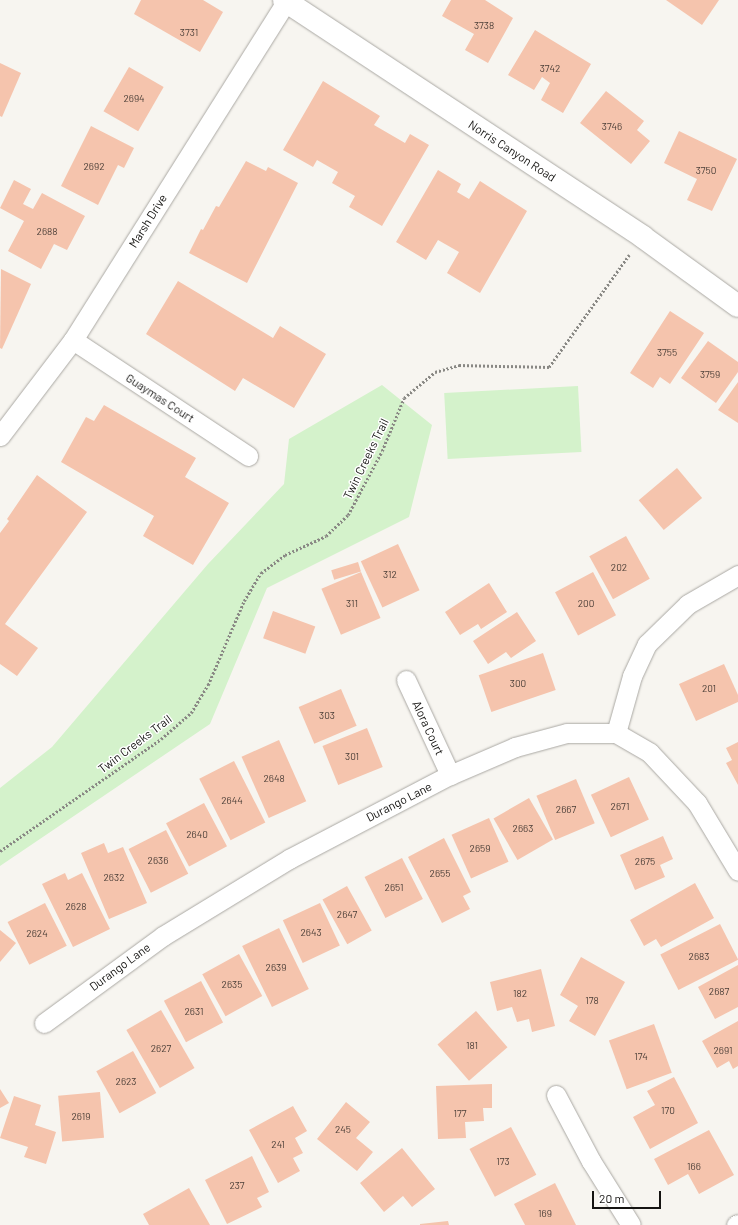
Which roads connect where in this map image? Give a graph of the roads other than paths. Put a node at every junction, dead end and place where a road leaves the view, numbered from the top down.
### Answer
1 (285, 0) edge
2 (738, 306) edge
3 (73, 340) junction
4 (0, 436) edge
5 (248, 456) dead end
6 (738, 575) edge
7 (406, 680) dead end
8 (616, 733) junction
9 (450, 775) junction
10 (738, 871) edge
11 (44, 1023) dead end
12 (556, 1095) dead end
13 (631, 1225) edge

1 - 2 street, Norris Canyon Road
1 - 3 street, Marsh Drive
3 - 4 street, Marsh Drive
3 - 5 street, Guaymas Court
6 - 8 street
7 - 9 street, Alora Court
8 - 9 street, Durango Lane
8 - 10 street
9 - 11 street, Durango Lane
12 - 13 street

